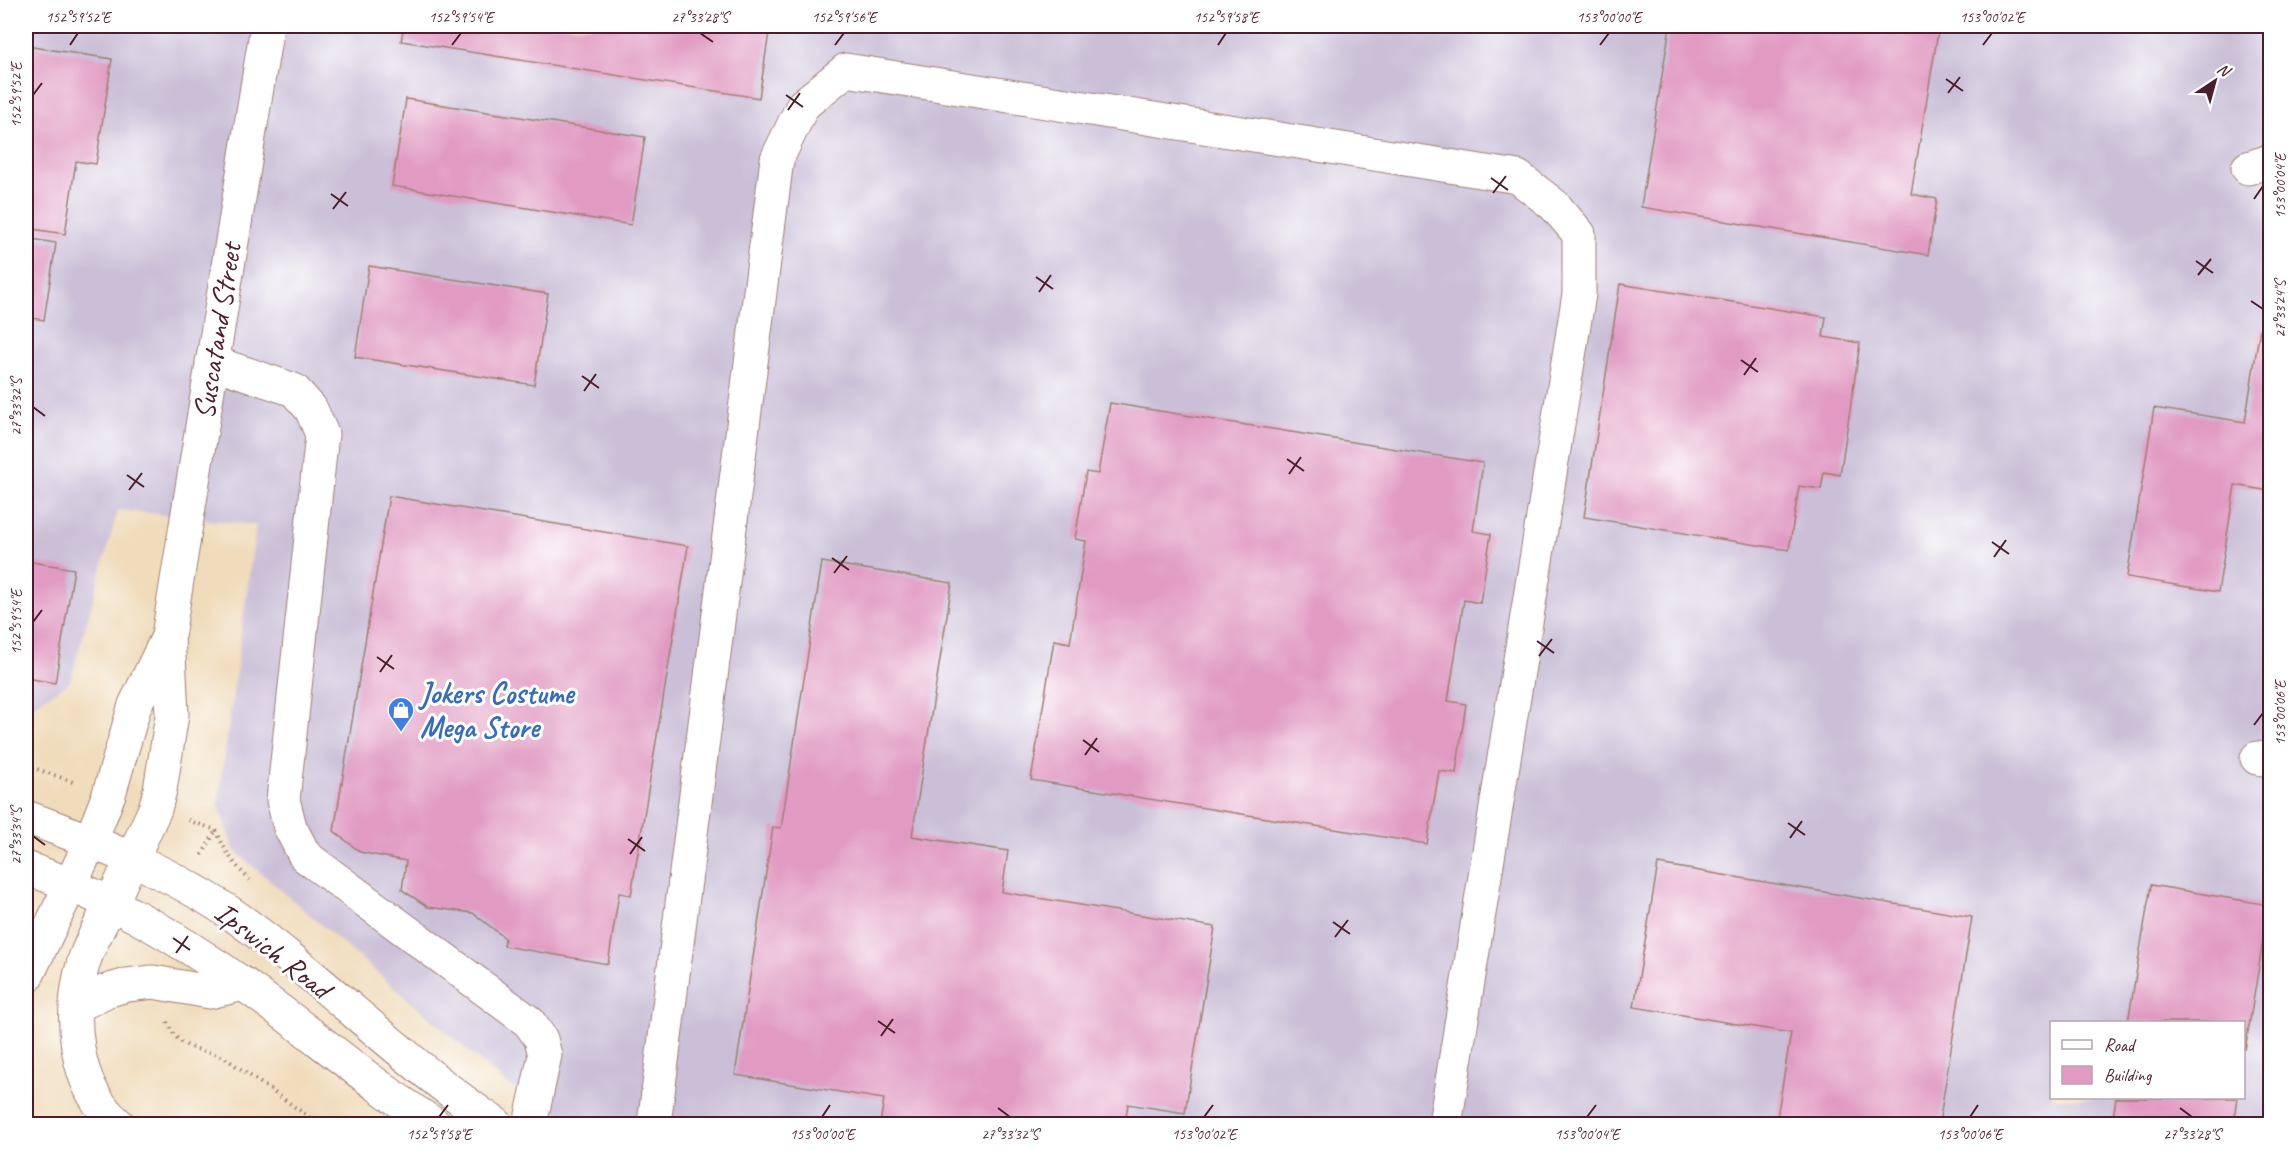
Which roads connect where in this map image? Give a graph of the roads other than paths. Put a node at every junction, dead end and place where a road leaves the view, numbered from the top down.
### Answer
1 (267, 26) edge
2 (212, 362) junction
3 (168, 636) junction
4 (26, 817) edge
5 (91, 840) junction
6 (133, 859) junction
7 (26, 868) edge
8 (71, 884) junction
9 (112, 902) junction
10 (26, 978) edge
11 (244, 984) junction
12 (77, 1006) junction
13 (118, 1125) edge
14 (434, 1125) edge
15 (496, 1125) edge
16 (530, 1125) edge
17 (654, 1125) edge
18 (1445, 1125) edge

1 - 2 main road, Suscatand Street
2 - 3 main road, Suscatand Street
2 - 16 main road
3 - 5 main road, Suscatand Street
3 - 6 main road, Suscatand Street
4 - 5 main road, Ipswich Road
5 - 6 main road, Ipswich Road
5 - 8 main road, Suscatand Street
6 - 9 main road, Suscatand Street
6 - 15 main road, Ipswich Road
7 - 8 main road, Ipswich Road
8 - 9 main road, Ipswich Road
8 - 10 main road, Suscatand Street
9 - 11 main road, Ipswich Road
9 - 12 main road, Suscatand Street
11 - 12 main road
11 - 14 main road, Ipswich Road
12 - 13 main road, Suscatand Street
17 - 18 main road

